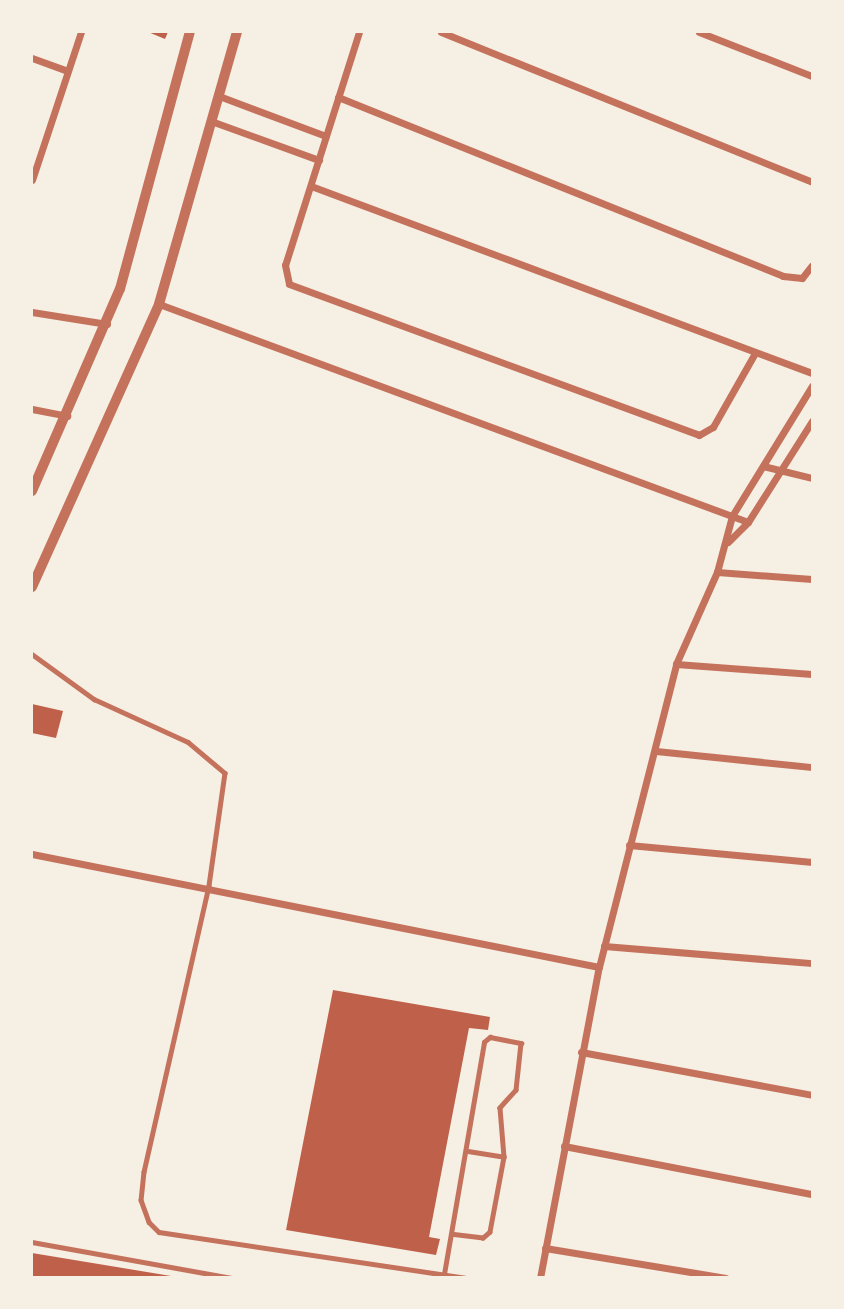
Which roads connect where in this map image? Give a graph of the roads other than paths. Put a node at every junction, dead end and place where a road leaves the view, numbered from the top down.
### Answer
1 (80, 32) edge
2 (190, 32) edge
3 (237, 32) edge
4 (359, 32) edge
5 (441, 32) edge
6 (699, 32) edge
7 (32, 58) edge
8 (67, 71) junction
9 (813, 76) edge
10 (219, 96) junction
11 (338, 97) junction
12 (211, 121) junction
13 (326, 136) junction
14 (35, 158) edge
15 (319, 160) junction
16 (32, 180) edge
17 (813, 182) edge
18 (311, 186) junction
19 (813, 265) edge
20 (159, 304) junction
21 (32, 312) edge
22 (107, 324) junction
23 (755, 353) junction
24 (813, 373) edge
25 (813, 386) edge
26 (32, 409) edge
27 (67, 416) junction
28 (813, 421) edge
29 (763, 466) junction
30 (781, 471) junction
31 (813, 478) edge
32 (32, 491) edge
33 (732, 516) junction
34 (748, 522) junction
35 (728, 542) junction
36 (36, 565) edge
37 (717, 572) junction
38 (813, 579) edge
39 (32, 587) edge
40 (32, 653) edge
41 (676, 664) junction
42 (813, 674) edge
43 (656, 751) junction
44 (813, 767) edge
45 (629, 845) junction
46 (32, 854) edge
47 (813, 863) edge
48 (209, 886) junction
49 (604, 946) junction
50 (813, 963) edge
51 (599, 967) junction
52 (580, 1052) junction
53 (813, 1095) edge
54 (564, 1146) junction
55 (468, 1151) junction
56 (504, 1157) junction
57 (813, 1194) edge
58 (452, 1234) junction
59 (32, 1242) edge
60 (545, 1248) junction
61 (444, 1274) junction
62 (233, 1278) edge
63 (465, 1278) edge
64 (540, 1278) edge
65 (726, 1278) edge

1 - 8 street
2 - 22 street
3 - 10 street
4 - 11 street
5 - 17 street
6 - 9 street
7 - 8 street
8 - 14 street
10 - 12 street
10 - 13 street
11 - 13 street
11 - 19 street
12 - 15 street
12 - 20 street
13 - 15 street
14 - 16 street
15 - 18 street
18 - 23 street
18 - 23 street
20 - 33 street
20 - 36 street
21 - 22 street
22 - 27 street
23 - 24 street
25 - 29 street
26 - 27 street
27 - 32 street
28 - 30 street
29 - 30 street
29 - 33 street
30 - 31 street
30 - 34 street
33 - 34 street
33 - 35 street
34 - 35 street
35 - 37 street
36 - 39 street
37 - 38 street
37 - 41 street
40 - 48 lane
41 - 42 street
41 - 43 street
43 - 44 street
43 - 45 street
45 - 47 street
45 - 49 street
46 - 48 street
48 - 51 street
48 - 61 lane
49 - 50 street
49 - 51 street
51 - 52 street
52 - 53 street
52 - 54 street
54 - 57 street
54 - 60 street
55 - 56 lane
55 - 56 lane
55 - 58 lane
56 - 58 lane
58 - 61 lane
59 - 62 lane
60 - 64 street
60 - 65 street
61 - 63 lane

